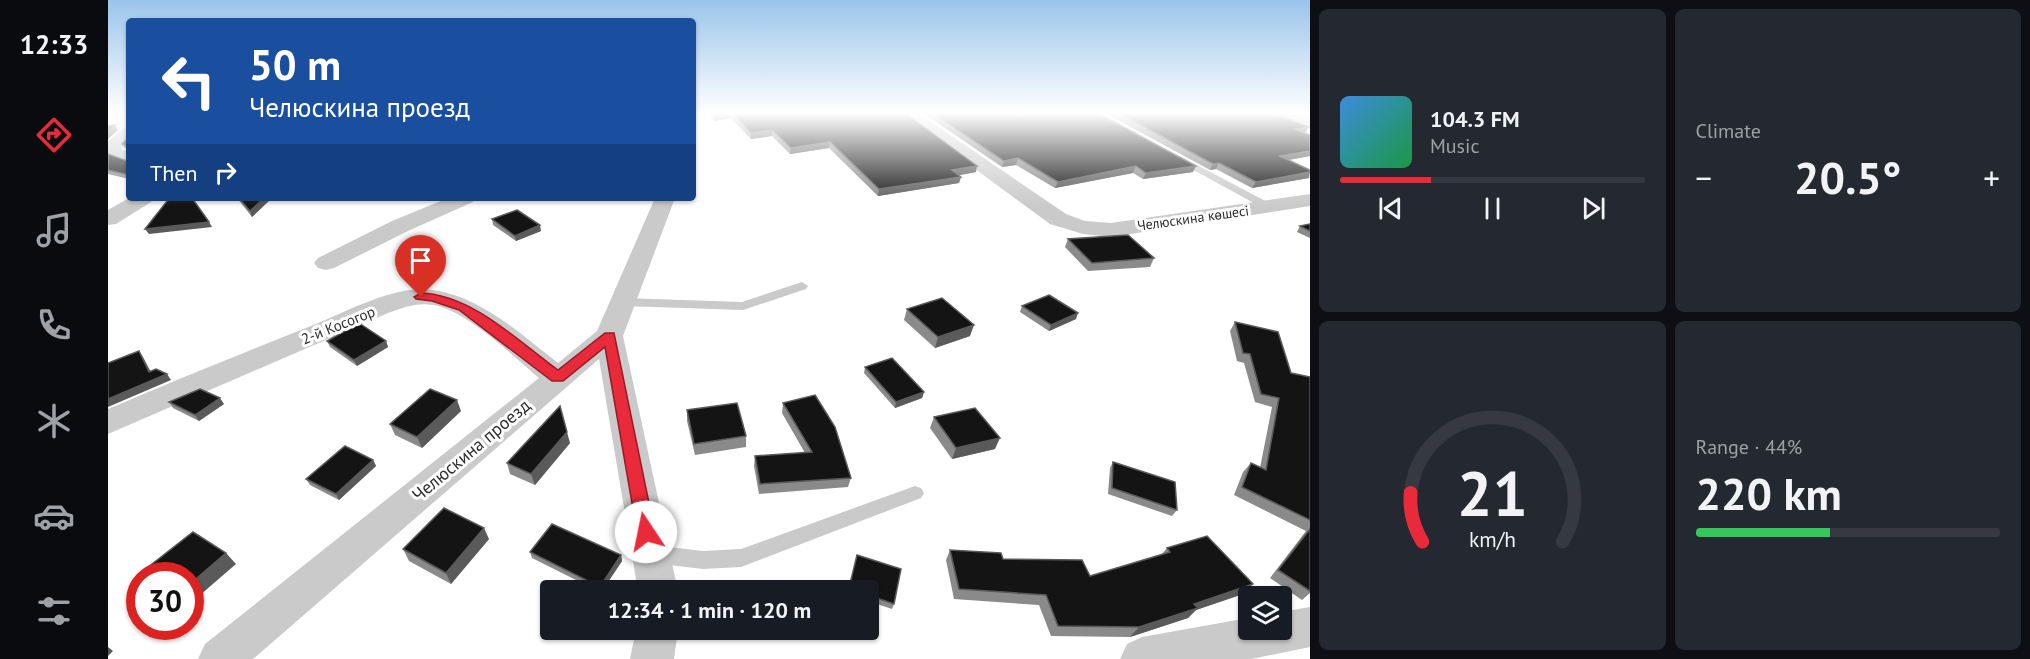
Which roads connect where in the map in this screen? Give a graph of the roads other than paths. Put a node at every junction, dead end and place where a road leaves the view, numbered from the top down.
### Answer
1 (112, 144) edge
2 (951, 144) edge
3 (1166, 152) edge
4 (126, 157) edge
5 (139, 201) edge
6 (459, 201) edge
7 (663, 201) edge
8 (1310, 201) edge
9 (1269, 207) junction
10 (108, 219) edge
11 (326, 263) dead end
12 (802, 286) dead end
13 (623, 302) junction
14 (609, 336) junction
15 (558, 378) junction
16 (108, 422) edge
17 (915, 493) dead end
18 (650, 553) junction
19 (656, 580) edge
20 (1310, 627) edge
21 (655, 640) edge
22 (220, 659) edge
23 (652, 659) edge
24 (1142, 659) edge

1 - 4 street
2 - 9 street, Челюскина көшесі
3 - 9 lane
5 - 10 street
6 - 11 street
7 - 13 street, Челюскина проезд
8 - 9 street, Челюскина көшесі
12 - 13 lane
13 - 14 street, Челюскина проезд
14 - 15 street, Челюскина проезд
14 - 18 street
15 - 16 street, 2-й Косогор
15 - 22 street, Челюскина проезд
17 - 18 lane
18 - 19 street
20 - 24 street
21 - 23 street

